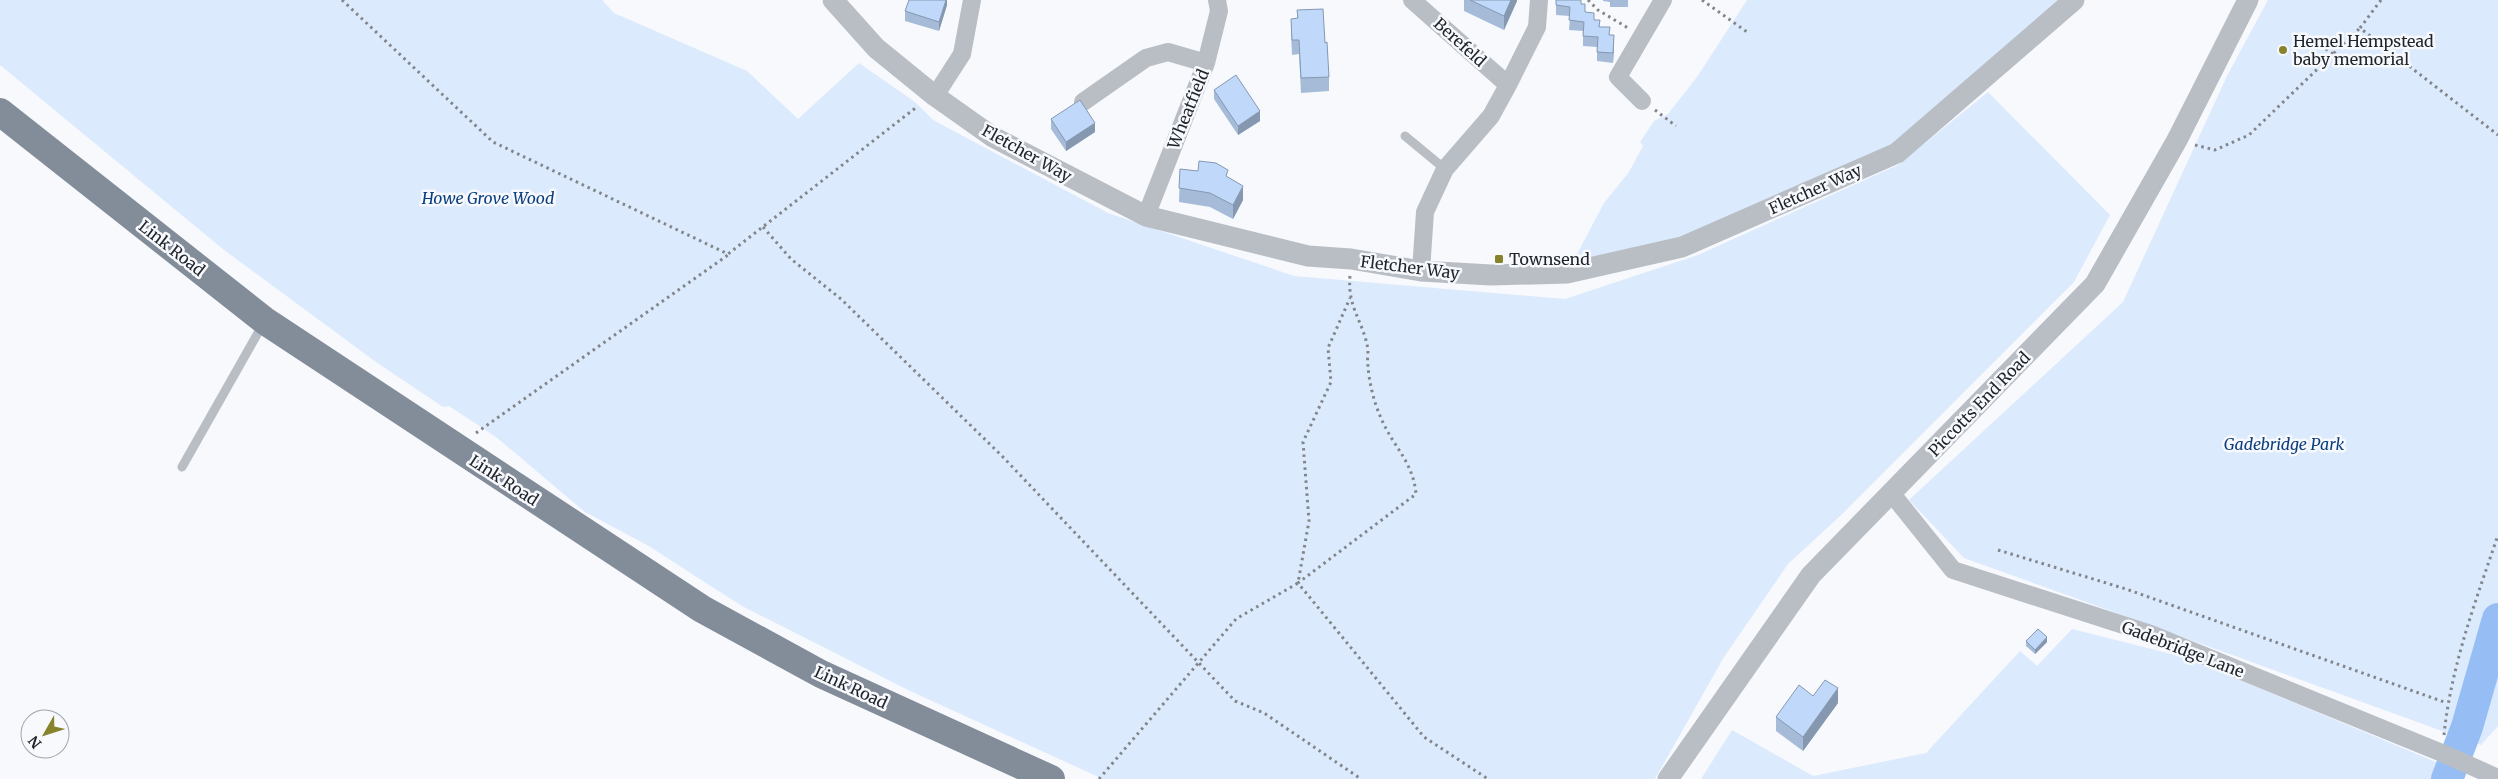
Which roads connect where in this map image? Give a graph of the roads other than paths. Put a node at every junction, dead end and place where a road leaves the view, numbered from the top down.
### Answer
1 (833, 0) edge
2 (972, 0) edge
3 (1217, 0) edge
4 (1412, 0) edge
5 (1539, 0) edge
6 (1663, 0) edge
7 (2074, 0) edge
8 (2248, 0) edge
9 (1206, 63) junction
10 (1508, 85) junction
11 (935, 96) junction
12 (1642, 101) road end
13 (1083, 102) edge
14 (0, 112) edge
15 (1405, 136) dead end
16 (1446, 169) junction
17 (1146, 216) junction
18 (1421, 271) junction
19 (265, 321) junction
20 (182, 467) dead end
21 (1892, 494) junction
22 (2498, 778) edge
23 (1051, 779) edge
24 (1668, 779) edge

1 - 11 street, Fletcher Way
2 - 11 street
3 - 9 street, Wheatfield
4 - 10 street, Berefeld
5 - 10 street
6 - 12 street
7 - 18 street, Fletcher Way
8 - 21 street, Piccotts End Road
9 - 13 street
9 - 17 street, Wheatfield
10 - 16 street
11 - 17 street, Fletcher Way
14 - 19 main road, Link Road
15 - 16 lane
16 - 18 street
17 - 18 street, Fletcher Way
19 - 20 lane
19 - 23 main road, Link Road
21 - 22 street, Gadebridge Lane
21 - 24 street, Piccotts End Road

